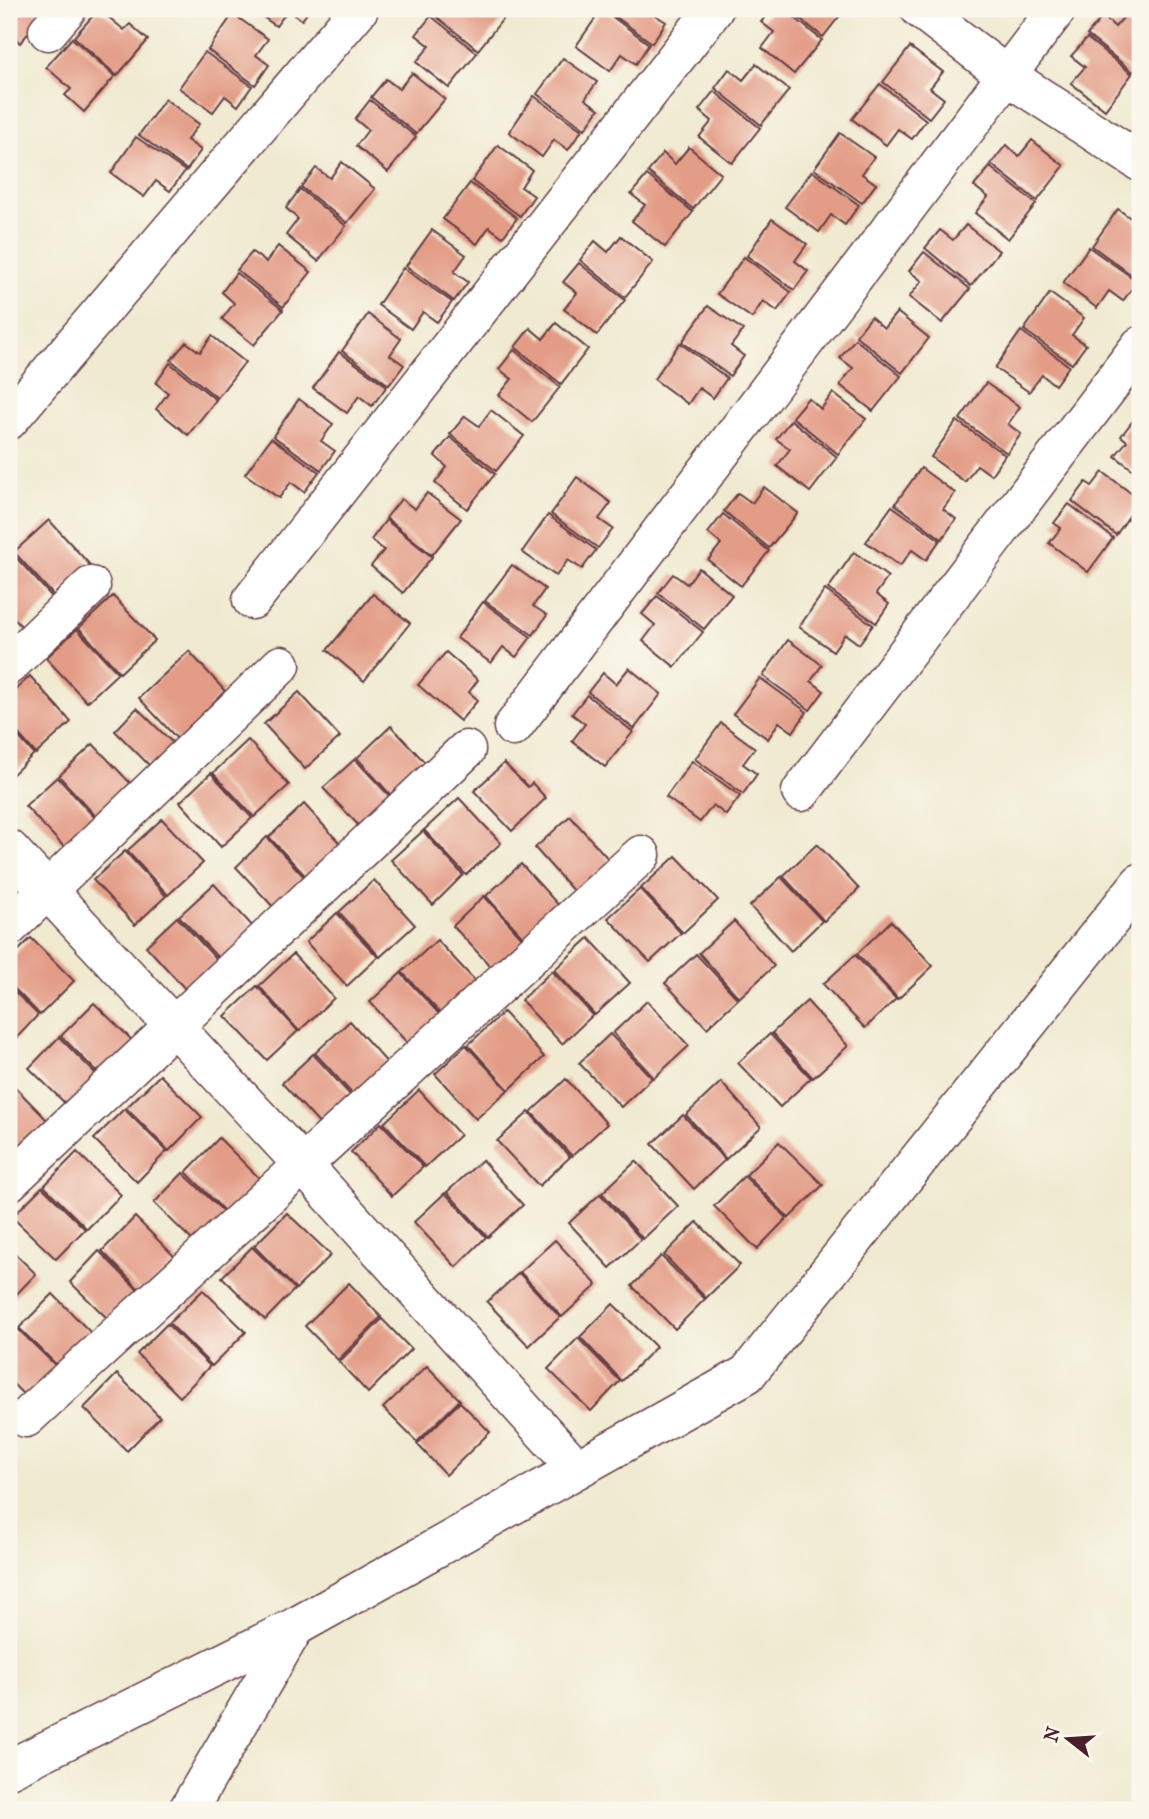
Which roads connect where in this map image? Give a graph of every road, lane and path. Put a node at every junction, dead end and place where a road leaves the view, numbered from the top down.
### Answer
1 (359, 9) edge
2 (714, 9) edge
3 (920, 9) edge
4 (1057, 9) edge
5 (1006, 75) junction
6 (1140, 162) edge
7 (1140, 346) edge
8 (9, 420) edge
9 (91, 586) dead end
10 (252, 600) dead end
11 (9, 665) edge
12 (281, 665) dead end
13 (513, 727) dead end
14 (466, 750) dead end
15 (801, 792) dead end
16 (9, 849) edge
17 (641, 855) dead end
18 (1140, 883) edge
19 (47, 890) junction
20 (9, 927) edge
21 (173, 1027) junction
22 (304, 1166) junction
23 (9, 1182) edge
24 (26, 1418) dead end
25 (577, 1469) junction
26 (295, 1627) junction
27 (9, 1769) edge
28 (188, 1810) edge

1 - 8 street
2 - 10 street
3 - 5 street
4 - 5 street
5 - 6 street
5 - 13 street
7 - 15 street
9 - 11 street
12 - 19 street
14 - 21 street
16 - 19 street
17 - 22 street
18 - 25 street
19 - 20 street
19 - 21 street
21 - 22 street
21 - 23 street
22 - 24 street
22 - 25 street
25 - 26 street
26 - 27 street
26 - 28 street

